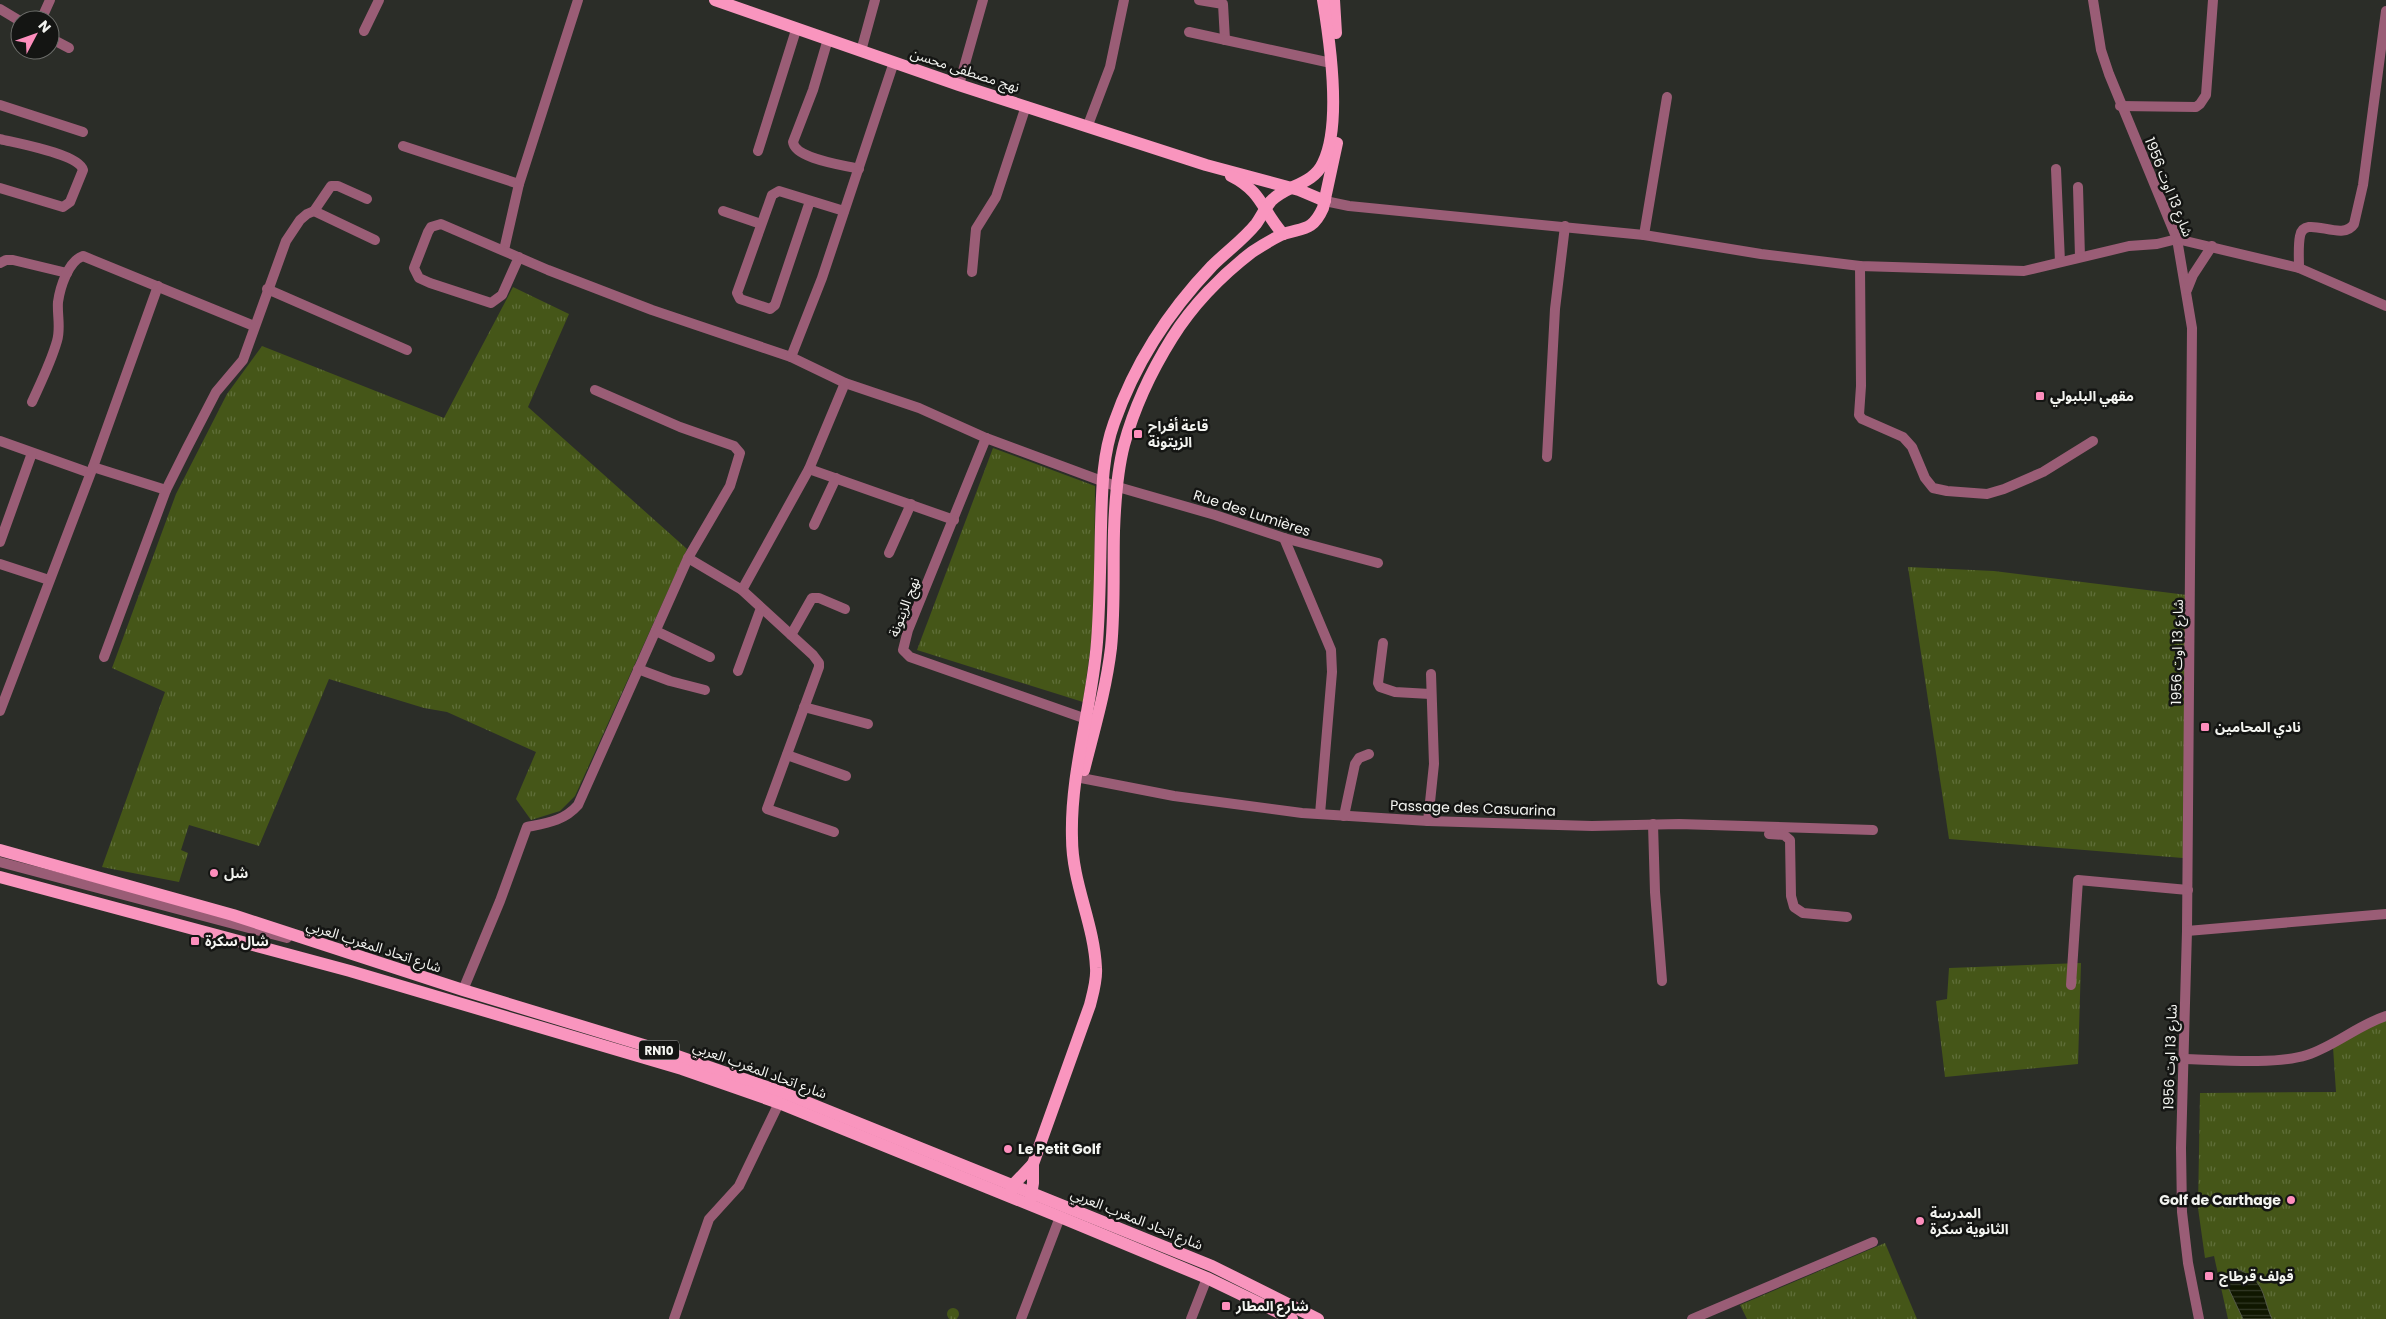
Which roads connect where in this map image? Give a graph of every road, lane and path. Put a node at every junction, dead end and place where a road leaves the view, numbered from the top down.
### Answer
1 (379, 0) edge
2 (578, 0) edge
3 (715, 0) edge
4 (875, 0) edge
5 (983, 0) edge
6 (1124, 0) edge
7 (1199, 0) edge
8 (1323, 0) edge
9 (1334, 0) edge
10 (2093, 0) edge
11 (2213, 0) edge
12 (2386, 11) edge
13 (796, 30) junction
14 (364, 32) dead end
15 (1189, 32) dead end
16 (828, 39) junction
17 (1226, 40) junction
18 (60, 43) edge
19 (70, 48) dead end
20 (861, 51) junction
21 (894, 62) junction
22 (1331, 63) junction
23 (959, 85) junction
24 (1667, 97) dead end
25 (0, 104) edge
26 (1026, 106) junction
27 (2120, 106) junction
28 (1088, 125) junction
29 (83, 132) dead end
30 (0, 139) edge
31 (403, 146) dead end
32 (758, 151) dead end
33 (1206, 165) junction
34 (859, 169) junction
35 (2056, 169) dead end
36 (519, 184) junction
37 (2078, 187) dead end
38 (0, 188) edge
39 (1293, 188) junction
40 (367, 199) dead end
41 (810, 201) junction
42 (1325, 201) junction
43 (1266, 208) junction
44 (314, 211) junction
45 (723, 211) dead end
46 (844, 211) junction
47 (761, 224) junction
48 (1565, 226) junction
49 (1284, 234) junction
50 (1644, 235) junction
51 (2177, 239) junction
52 (375, 240) dead end
53 (2212, 246) junction
54 (504, 250) junction
55 (519, 257) junction
56 (2080, 258) junction
57 (2060, 262) junction
58 (0, 263) edge
59 (1860, 266) junction
60 (2299, 268) junction
61 (972, 272) dead end
62 (67, 273) junction
63 (158, 286) junction
64 (267, 289) junction
65 (2186, 291) junction
66 (2386, 306) edge
67 (254, 326) junction
68 (407, 350) dead end
69 (792, 357) junction
70 (846, 383) junction
71 (595, 390) dead end
72 (32, 402) dead end
73 (986, 438) junction
74 (0, 441) edge
75 (2093, 441) dead end
76 (32, 453) junction
77 (1547, 456) dead end
78 (809, 469) junction
79 (91, 470) junction
80 (836, 478) junction
81 (1102, 481) junction
82 (1118, 487) junction
83 (166, 490) junction
84 (911, 504) junction
85 (954, 520) junction
86 (814, 525) dead end
87 (1284, 538) junction
88 (0, 542) edge
89 (889, 554) dead end
90 (688, 558) junction
91 (1378, 563) dead end
92 (0, 564) edge
93 (49, 580) junction
94 (742, 590) junction
95 (761, 608) junction
96 (845, 609) dead end
97 (656, 630) junction
98 (791, 635) junction
99 (1383, 643) dead end
100 (104, 657) dead end
101 (710, 657) dead end
102 (638, 669) junction
103 (738, 671) dead end
104 (1431, 674) dead end
105 (705, 690) dead end
106 (1430, 694) junction
107 (804, 707) junction
108 (0, 711) edge
109 (1091, 721) junction
110 (868, 724) dead end
111 (1369, 754) dead end
112 (787, 755) junction
113 (846, 776) dead end
114 (1078, 777) junction
115 (1320, 814) junction
116 (1344, 816) junction
117 (1428, 821) junction
118 (1654, 826) junction
119 (1873, 830) dead end
120 (834, 832) dead end
121 (0, 850) edge
122 (0, 862) edge
123 (0, 877) edge
124 (2188, 890) junction
125 (2386, 914) edge
126 (1847, 917) dead end
127 (2187, 931) junction
128 (355, 956) junction
129 (1662, 981) dead end
130 (2070, 985) dead end
131 (463, 990) junction
132 (2386, 1016) edge
133 (2184, 1059) junction
134 (779, 1103) junction
135 (1033, 1164) junction
136 (1010, 1191) junction
137 (1030, 1199) junction
138 (1060, 1217) junction
139 (1873, 1242) dead end
140 (1207, 1278) junction
141 (674, 1319) edge
142 (1021, 1319) edge
143 (1191, 1319) edge
144 (1292, 1319) edge
145 (1318, 1319) edge
146 (1692, 1319) edge
147 (2199, 1319) edge

1 - 14 street
2 - 36 street
3 - 13 main road, نهج مصطفى محسن
4 - 20 street
5 - 23 street
6 - 28 street
7 - 17 street
8 - 22 main road
9 - 42 main road
10 - 27 street, شارع 13 اوت 1956
11 - 27 street
12 - 60 street
13 - 16 main road, نهج مصطفى محسن
13 - 32 street
15 - 17 street
16 - 20 main road, نهج مصطفى محسن
16 - 34 street
17 - 22 street
18 - 19 street
20 - 21 main road, نهج مصطفى محسن
21 - 23 main road, نهج مصطفى محسن
21 - 34 street
22 - 39 main road
23 - 26 main road, نهج مصطفى محسن
24 - 50 street
25 - 29 street
26 - 28 main road, نهج مصطفى محسن
26 - 61 street
27 - 51 street, شارع 13 اوت 1956
28 - 33 main road, نهج مصطفى محسن
30 - 38 street
31 - 36 street
33 - 39 main road, نهج مصطفى محسن
33 - 43 main road, نهج مصطفى محسن
34 - 46 street
35 - 57 street
36 - 54 street
37 - 56 street
39 - 42 main road, نهج مصطفى محسن
39 - 43 main road
40 - 44 street
41 - 46 street
41 - 47 street
41 - 47 street
42 - 48 street
42 - 49 main road
43 - 49 main road
43 - 81 main road
44 - 52 street
44 - 64 street
45 - 47 street
46 - 69 street
48 - 50 street
48 - 77 street
49 - 82 main road
50 - 59 street
51 - 53 street
51 - 56 street
51 - 65 street, شارع 13 اوت 1956
53 - 60 street
53 - 65 street
54 - 55 street, Rue des Lumières
54 - 55 street, Rue des Lumières
55 - 69 street, Rue des Lumières
56 - 57 street
57 - 59 street
58 - 62 street
59 - 75 street
60 - 66 street
62 - 63 street
62 - 72 street
63 - 67 street
63 - 79 street
64 - 67 street
64 - 68 street
65 - 124 street, شارع 13 اوت 1956
67 - 83 street
69 - 70 street, Rue des Lumières
70 - 73 street, Rue des Lumières
70 - 78 street
71 - 90 street
73 - 81 street, Rue des Lumières
73 - 85 street, نهج الزيتونة
74 - 76 street
76 - 79 street
76 - 88 street
78 - 80 street
78 - 94 street
79 - 83 street
79 - 93 street
80 - 84 street
80 - 86 street
81 - 82 street, Rue des Lumières
81 - 109 main road
82 - 87 street, Rue des Lumières
82 - 109 main road
83 - 100 street
84 - 85 street
84 - 89 street
85 - 109 street, نهج الزيتونة
87 - 91 street, Rue des Lumières
87 - 115 street
90 - 94 street
90 - 97 street
92 - 93 street
93 - 108 street
94 - 95 street
95 - 98 street
95 - 103 street
96 - 98 street
97 - 101 street
97 - 102 street
98 - 107 street
99 - 106 street
102 - 105 street
102 - 131 street
104 - 106 street
106 - 117 street
107 - 110 street
107 - 112 street
109 - 114 main road
111 - 116 street
112 - 113 street
112 - 120 street
114 - 115 street, Passage des Casuarina
114 - 135 main road
115 - 116 street, Passage des Casuarina
116 - 117 street, Passage des Casuarina
117 - 118 street, Passage des Casuarina
118 - 119 street, Passage des Casuarina
118 - 126 street
118 - 129 street
121 - 128 main road, شارع اتحاد المغرب العربي / RN10
122 - 128 street
123 - 134 main road, شارع اتحاد المغرب العربي / RN10
124 - 127 street, شارع 13 اوت 1956
124 - 130 street
125 - 127 street
127 - 133 street, شارع 13 اوت 1956
128 - 131 main road, شارع اتحاد المغرب العربي / RN10
131 - 136 main road, شارع اتحاد المغرب العربي / RN10
132 - 133 street
133 - 147 street, شارع 13 اوت 1956
134 - 136 main road, شارع اتحاد المغرب العربي / RN10
134 - 141 street
135 - 136 main road
135 - 137 main road
136 - 137 main road, شارع اتحاد المغرب العربي / RN10
137 - 138 main road, شارع اتحاد المغرب العربي / RN10
137 - 145 main road, شارع اتحاد المغرب العربي / RN10
138 - 140 main road, شارع اتحاد المغرب العربي / RN10
138 - 142 street
139 - 146 street
140 - 143 street
140 - 144 main road, شارع اتحاد المغرب العربي / RN10

